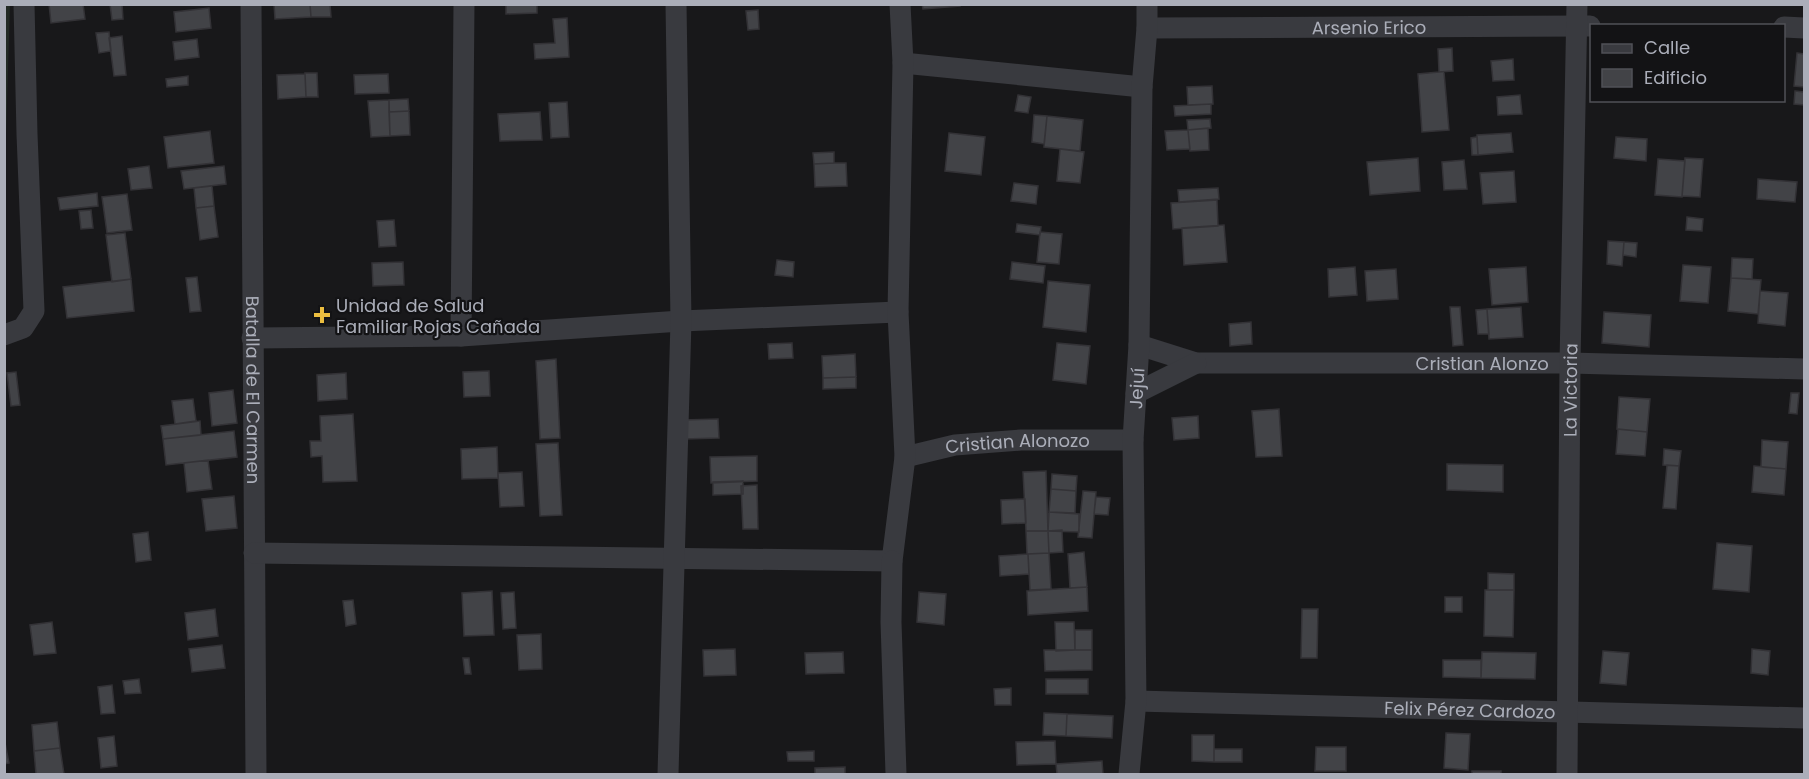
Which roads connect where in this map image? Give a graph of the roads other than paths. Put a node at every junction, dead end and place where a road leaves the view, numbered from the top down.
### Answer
1 (24, 4) edge
2 (251, 4) edge
3 (464, 4) edge
4 (676, 4) edge
5 (900, 4) edge
6 (1147, 4) edge
7 (1577, 4) edge
8 (1584, 26) edge
9 (1785, 27) edge
10 (1804, 27) edge
11 (1147, 28) junction
12 (903, 63) junction
13 (1142, 87) junction
14 (898, 312) junction
15 (681, 321) junction
16 (4, 334) edge
17 (461, 336) junction
18 (252, 338) junction
19 (1139, 345) junction
20 (1196, 363) junction
21 (1570, 363) junction
22 (1804, 369) edge
23 (1136, 393) junction
24 (1133, 440) junction
25 (905, 456) junction
26 (254, 553) junction
27 (674, 558) junction
28 (892, 561) junction
29 (1136, 701) junction
30 (1569, 713) junction
31 (1804, 718) edge
32 (256, 774) edge
33 (668, 774) edge
34 (896, 774) edge
35 (1129, 774) edge
36 (1567, 774) edge

1 - 16 street
2 - 18 street, Batalla de El Carmen
3 - 17 street
4 - 15 street
5 - 12 street
6 - 11 street, Jejuí
7 - 8 street, La Victoria
8 - 11 street, Arsenio Erico
8 - 21 street, La Victoria
9 - 10 street
11 - 13 street, Jejuí
12 - 13 street
12 - 14 street
13 - 19 street, Jejuí
14 - 15 street
14 - 25 street
15 - 17 street
15 - 27 street
17 - 18 street
18 - 26 street, Batalla de El Carmen
19 - 20 street, Cristian Alonzo
19 - 23 street, Jejuí
20 - 21 street, Cristian Alonzo
20 - 23 street, Cristian Alonzo
21 - 22 street, Cristian Alonzo
21 - 30 street, La Victoria
23 - 24 street, Jejuí
24 - 25 street, Cristian Alonozo
24 - 29 street, Jejuí
25 - 28 street
26 - 27 street
26 - 32 street, Batalla de El Carmen
27 - 28 street
27 - 33 street
28 - 34 street
29 - 30 street, Felix Pérez Cardozo
29 - 35 street, Jejuí
30 - 31 street, Felix Pérez Cardozo
30 - 36 street, La Victoria

